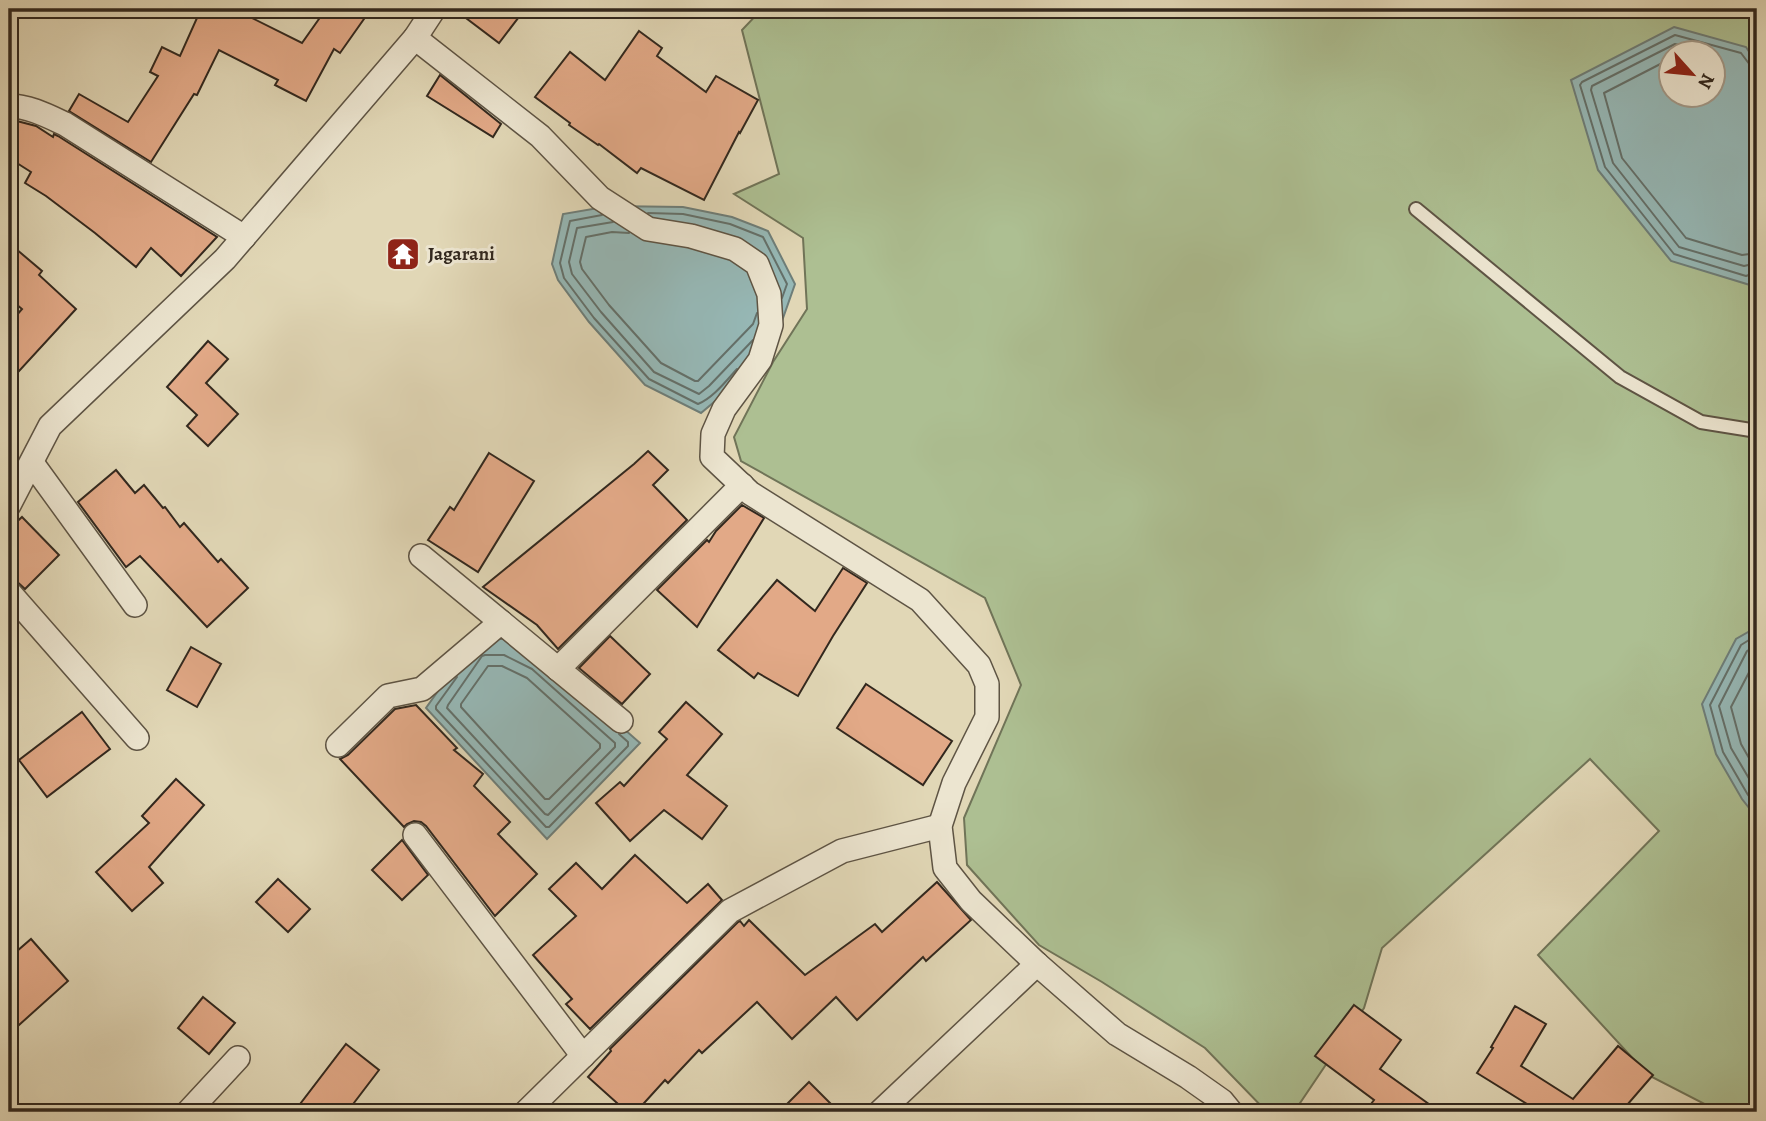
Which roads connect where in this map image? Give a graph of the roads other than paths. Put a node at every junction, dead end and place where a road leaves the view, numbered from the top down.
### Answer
1 (434, 9) edge
2 (415, 38) junction
3 (9, 106) edge
4 (1416, 209) dead end
5 (244, 237) junction
6 (1757, 431) edge
7 (32, 463) junction
8 (742, 485) junction
9 (9, 505) edge
10 (421, 556) dead end
11 (9, 592) edge
12 (135, 605) dead end
13 (501, 622) junction
14 (558, 669) junction
15 (621, 721) dead end
16 (137, 738) dead end
17 (338, 745) dead end
18 (940, 826) junction
19 (415, 835) dead end
20 (1037, 964) junction
21 (583, 1056) junction
22 (238, 1058) dead end
23 (188, 1112) edge
24 (526, 1112) edge
25 (880, 1112) edge
26 (1231, 1112) edge

1 - 2 street
2 - 5 street
2 - 8 street
3 - 5 street
4 - 6 lane
5 - 7 street
7 - 9 street
7 - 12 street
8 - 14 street
8 - 18 street
10 - 13 street
11 - 16 street
13 - 14 street
13 - 17 street
14 - 15 street
18 - 20 street
18 - 21 street
19 - 21 street
20 - 25 street
20 - 26 street
21 - 24 street
22 - 23 street

